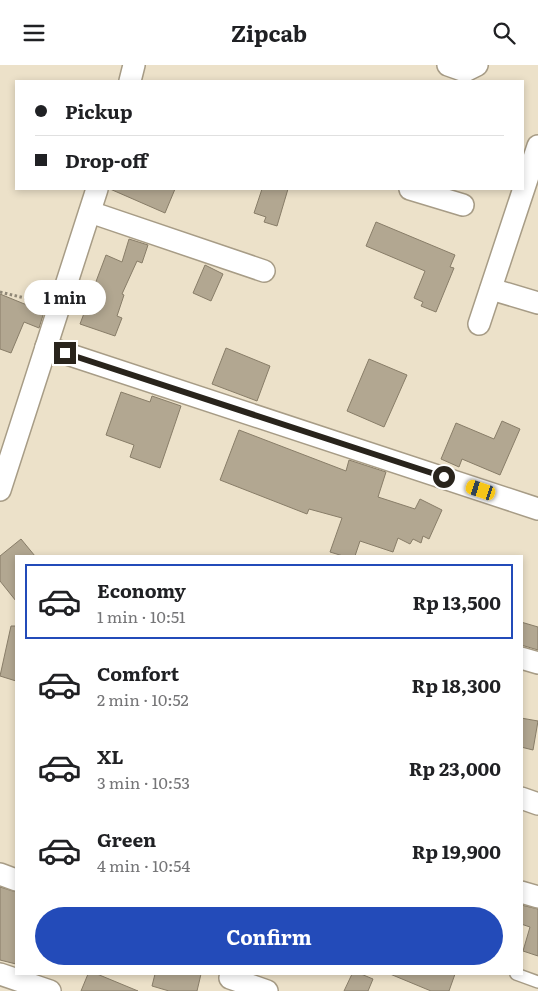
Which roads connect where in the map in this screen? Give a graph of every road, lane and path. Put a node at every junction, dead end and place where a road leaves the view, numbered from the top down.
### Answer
1 (134, 65) edge
2 (448, 65) edge
3 (477, 65) edge
4 (130, 80) edge
5 (538, 146) edge
6 (524, 189) edge
7 (97, 190) edge
8 (413, 190) edge
9 (524, 190) edge
10 (463, 205) dead end
11 (90, 212) junction
12 (264, 271) dead end
13 (491, 289) junction
14 (0, 292) edge
15 (538, 303) edge
16 (60, 307) junction
17 (479, 324) dead end
18 (46, 347) junction
19 (0, 489) edge
20 (538, 509) edge
21 (523, 659) edge
22 (538, 663) edge
23 (523, 799) edge
24 (538, 804) edge
25 (0, 874) edge
26 (15, 880) edge
27 (523, 892) edge
28 (538, 897) edge
29 (0, 974) edge
30 (519, 975) edge
31 (230, 981) edge
32 (538, 982) edge
33 (40, 989) edge
34 (267, 991) edge

1 - 4 street
2 - 3 street
5 - 6 street
7 - 11 street
8 - 10 street
9 - 13 street
11 - 12 street
11 - 16 street
13 - 15 street
13 - 17 street
14 - 16 path
16 - 18 street
18 - 19 street
18 - 20 street
21 - 22 street
23 - 24 street
25 - 26 street
27 - 28 street
29 - 33 street
30 - 32 lane
31 - 34 street

